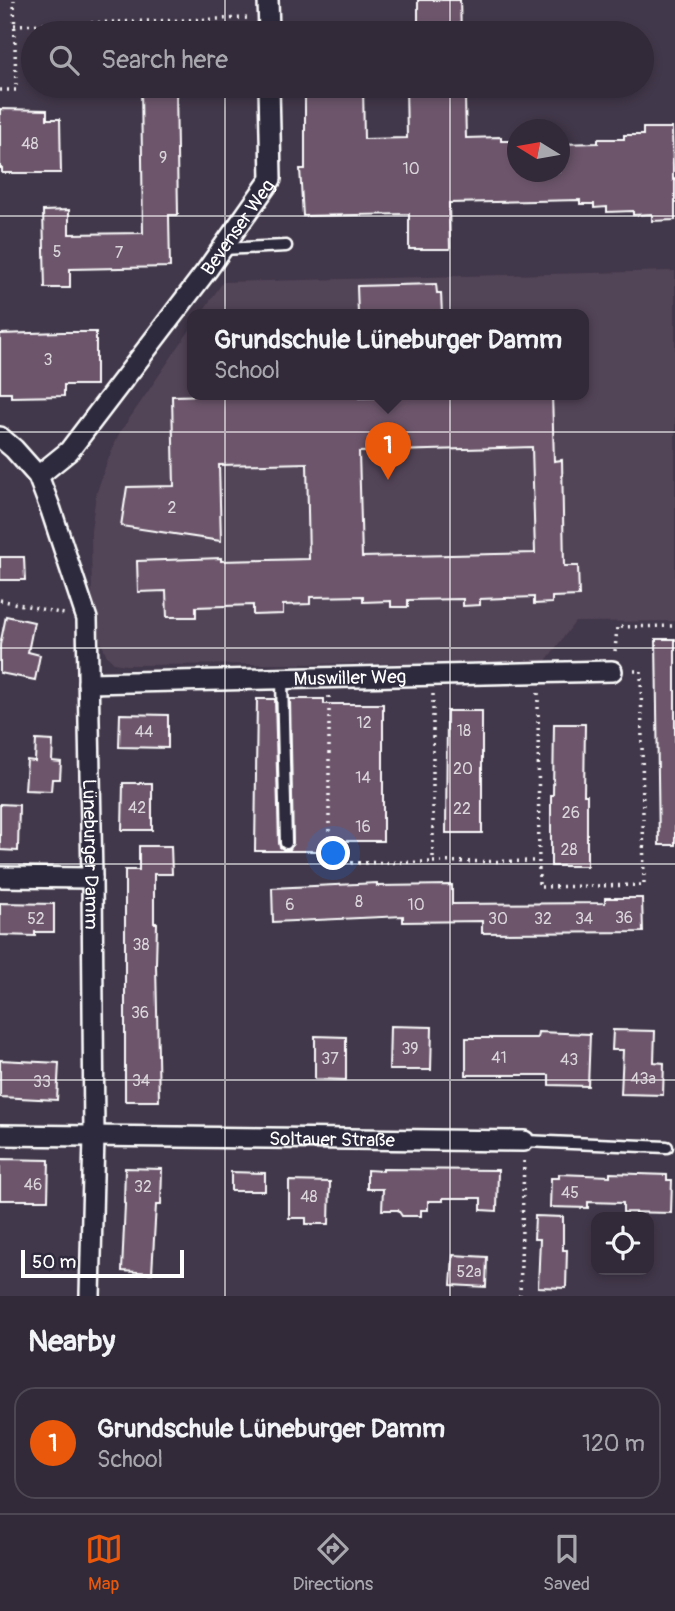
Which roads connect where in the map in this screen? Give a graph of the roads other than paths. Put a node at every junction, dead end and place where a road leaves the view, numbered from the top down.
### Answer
1 (270, 98) edge
2 (286, 246) dead end
3 (222, 249) junction
4 (0, 437) edge
5 (38, 476) junction
6 (612, 671) road end
7 (282, 680) junction
8 (88, 683) junction
9 (286, 843) dead end
10 (0, 877) edge
11 (92, 878) junction
12 (0, 1135) edge
13 (94, 1137) junction
14 (524, 1141) joint
15 (667, 1147) dead end
16 (90, 1296) edge

1 - 3 street, Bevenser Weg
2 - 3 lane
3 - 5 street, Bevenser Weg
4 - 5 street, Lüneburger Damm
5 - 8 street, Lüneburger Damm
6 - 7 street, Muswiller Weg
7 - 8 street, Muswiller Weg
7 - 9 lane
8 - 11 street, Lüneburger Damm
10 - 11 street
11 - 13 street, Lüneburger Damm
12 - 13 street, Soltauer Straße
13 - 14 street, Soltauer Straße
13 - 16 street, Lüneburger Damm
14 - 15 lane, Soltauer Straße

